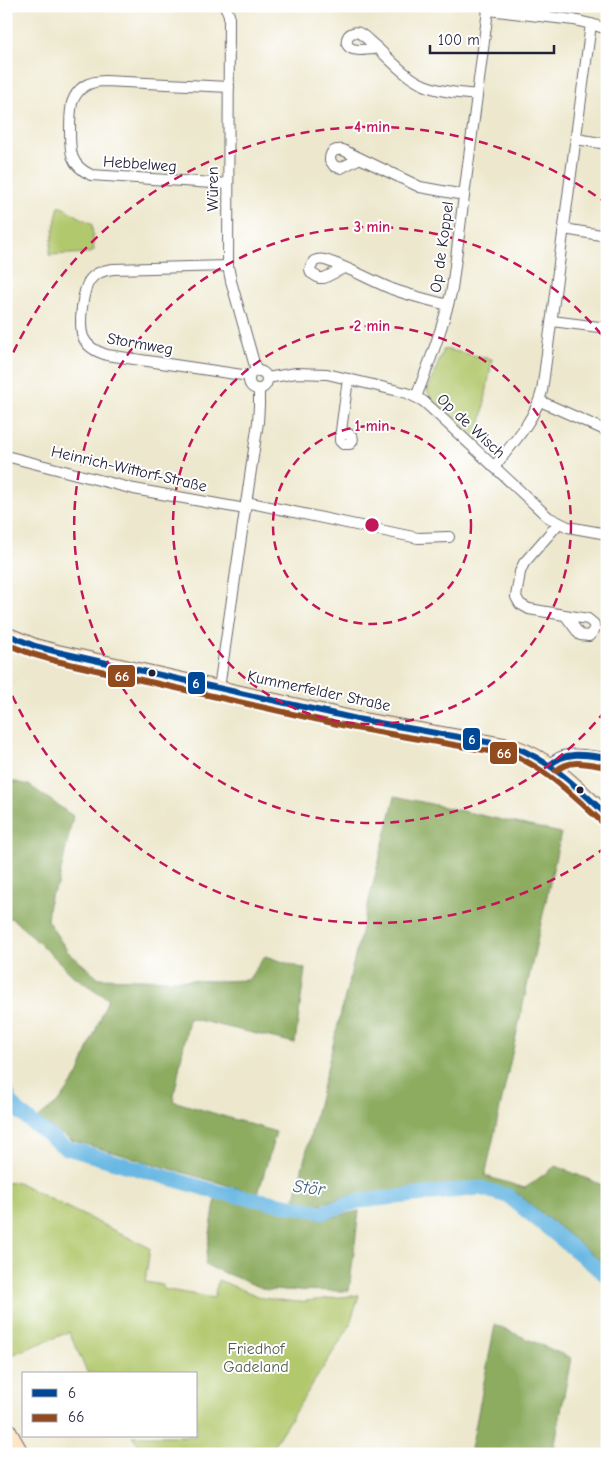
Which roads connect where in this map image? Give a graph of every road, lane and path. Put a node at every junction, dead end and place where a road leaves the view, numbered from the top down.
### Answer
1 (227, 7) edge
2 (486, 8) edge
3 (591, 24) junction
4 (607, 29) edge
5 (378, 48) dead end
6 (230, 87) junction
7 (477, 96) junction
8 (576, 139) junction
9 (607, 144) edge
10 (360, 158) dead end
11 (228, 184) junction
12 (464, 195) junction
13 (564, 229) junction
14 (607, 236) edge
15 (228, 266) junction
16 (344, 268) dead end
17 (448, 304) junction
18 (552, 321) junction
19 (607, 328) edge
20 (253, 373) junction
21 (267, 378) junction
22 (348, 379) junction
23 (259, 389) junction
24 (416, 397) junction
25 (540, 401) junction
26 (607, 431) edge
27 (341, 432) dead end
28 (6, 456) edge
29 (494, 467) junction
30 (246, 506) junction
31 (558, 523) junction
32 (607, 534) edge
33 (449, 537) dead end
34 (565, 615) dead end
35 (6, 634) edge
36 (220, 688) junction
37 (607, 758) edge
38 (550, 765) junction
39 (607, 815) edge
40 (6, 1426) edge
41 (22, 1454) edge

1 - 6 street, Würen
2 - 3 street, Op de Koppel
2 - 7 street, Op de Koppel
3 - 4 street, Op de Koppel
3 - 8 street
5 - 7 street
6 - 11 street, Würen
6 - 11 street, Hebbelweg
7 - 12 street, Op de Koppel
8 - 9 street
8 - 13 street
10 - 12 street, Op de Koppel
11 - 15 street, Würen
12 - 17 street, Op de Koppel
13 - 14 street
13 - 18 street
15 - 20 street, Würen
15 - 20 street, Stormweg
16 - 17 street, Op de Koppel
17 - 24 street, Op de Koppel
18 - 19 street
18 - 25 street
20 - 21 street
20 - 23 street
21 - 22 street, Op de Wisch
21 - 23 street
22 - 24 street, Op de Wisch
22 - 27 street
23 - 30 street
24 - 29 street, Op de Wisch
25 - 26 street
25 - 29 street
28 - 30 street, Heinrich-Wittorf-Straße
29 - 31 street, Op de Wisch
30 - 33 street, Heinrich-Wittorf-Straße
30 - 36 street
31 - 32 street, Op de Wisch
31 - 34 street
35 - 36 street, Kummerfelder Straße
36 - 38 street, Kummerfelder Straße
37 - 38 street
38 - 39 street, Kummerfelder Straße
40 - 41 street

